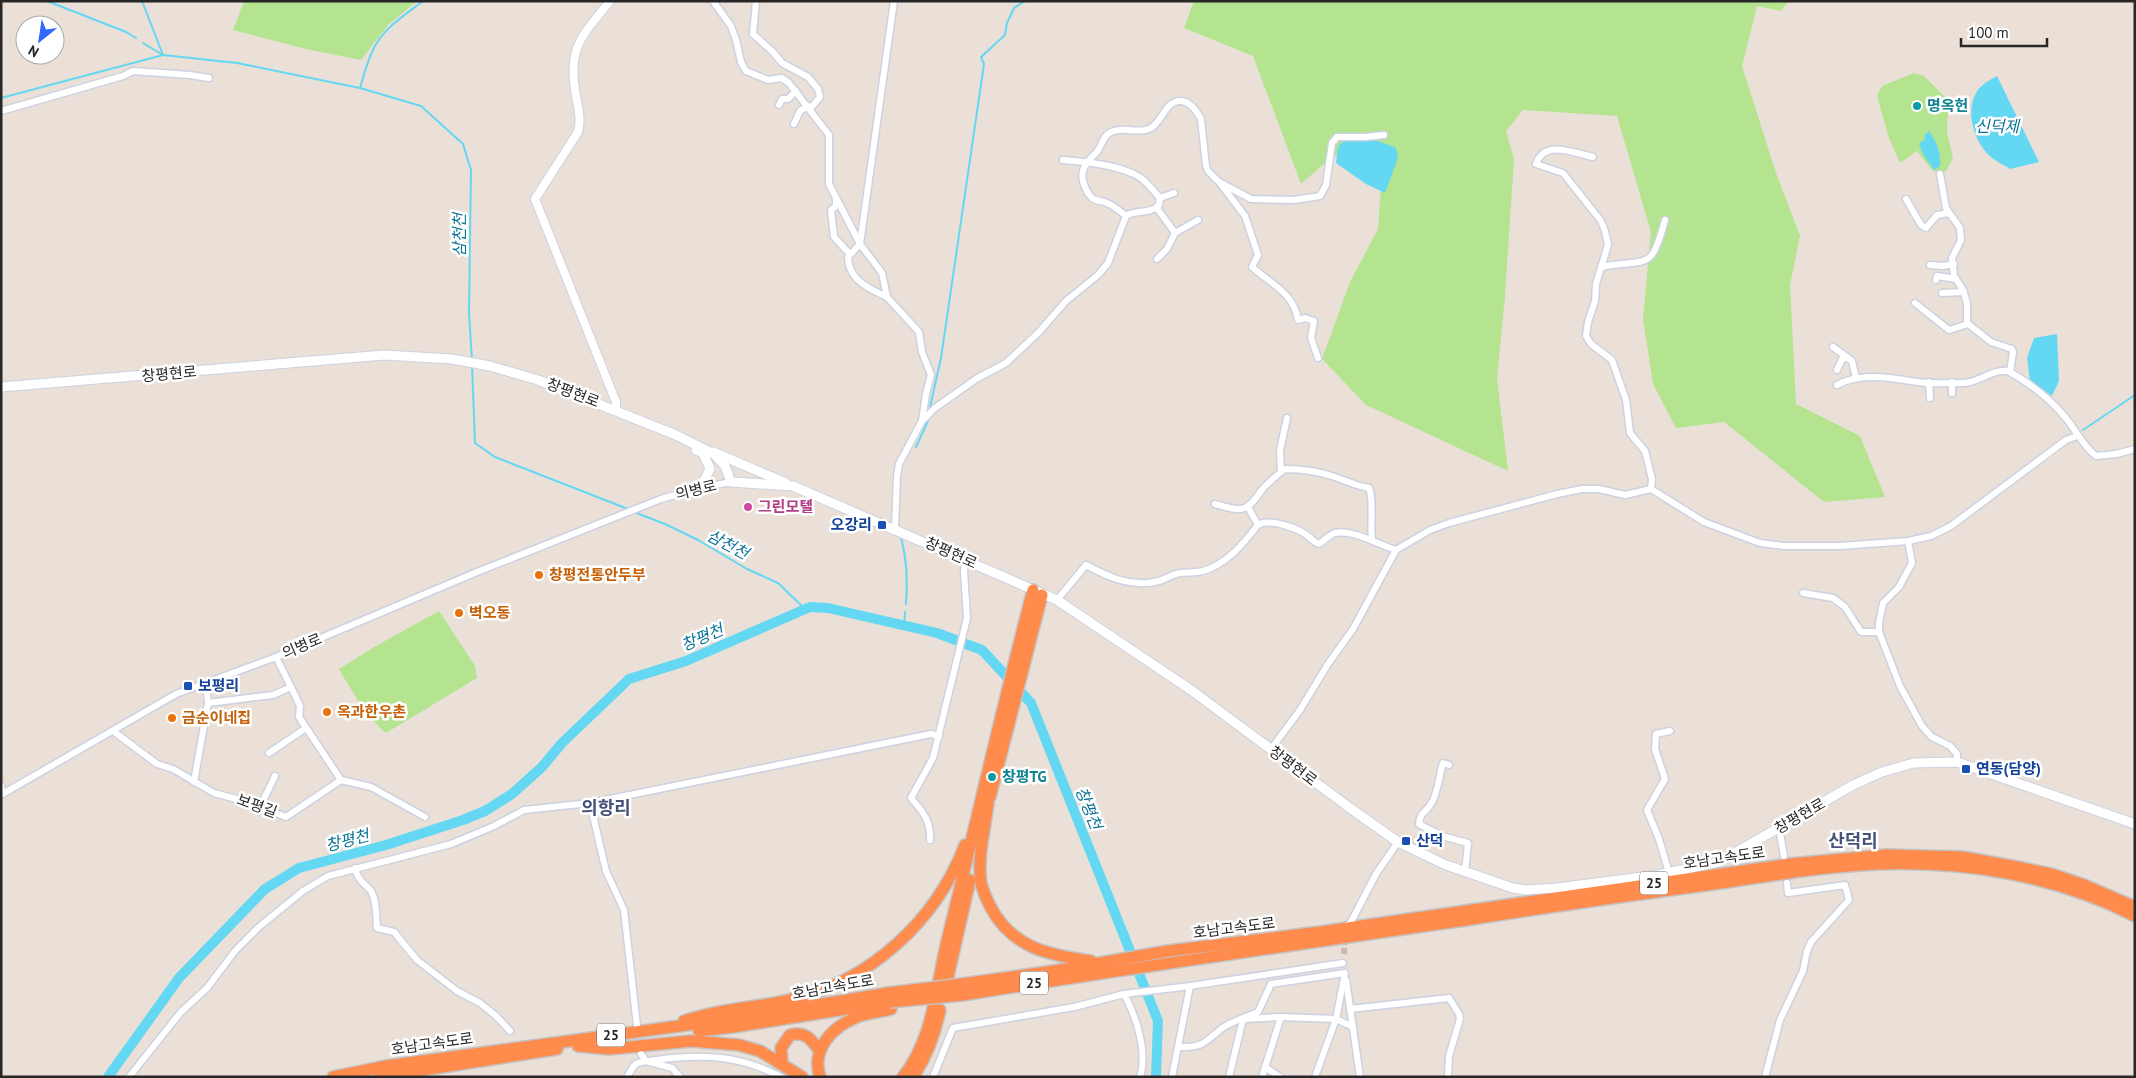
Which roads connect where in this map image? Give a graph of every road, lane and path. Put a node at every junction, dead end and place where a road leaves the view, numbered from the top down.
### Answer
1 (610, 1) edge
2 (713, 1) edge
3 (756, 1) edge
4 (894, 1) edge
5 (209, 78) dead end
6 (796, 92) junction
7 (779, 105) dead end
8 (809, 108) junction
9 (1, 111) edge
10 (794, 124) dead end
11 (1384, 135) dead end
12 (1593, 157) dead end
13 (1064, 160) dead end
14 (1086, 162) junction
15 (1940, 174) dead end
16 (1219, 182) junction
17 (1174, 193) dead end
18 (835, 197) junction
19 (1160, 198) junction
20 (1906, 199) dead end
21 (1157, 208) junction
22 (1949, 213) junction
23 (1126, 216) junction
24 (1198, 220) dead end
25 (1665, 220) dead end
26 (1175, 233) junction
27 (860, 244) junction
28 (850, 254) junction
29 (1157, 259) dead end
30 (1954, 264) junction
31 (1930, 265) dead end
32 (1601, 267) junction
33 (1956, 279) junction
34 (1936, 280) dead end
35 (1964, 292) junction
36 (1942, 293) dead end
37 (887, 297) junction
38 (1915, 303) dead end
39 (1968, 324) junction
40 (1833, 348) dead end
41 (1318, 358) dead end
42 (1848, 358) junction
43 (1837, 370) dead end
44 (2010, 372) junction
45 (1856, 378) junction
46 (1929, 382) junction
47 (1952, 382) junction
48 (1837, 385) dead end
49 (1, 387) edge
50 (1952, 393) dead end
51 (1930, 398) dead end
52 (616, 410) junction
53 (1287, 418) dead end
54 (922, 421) junction
55 (662, 429) junction
56 (2077, 436) junction
57 (704, 448) junction
58 (2135, 449) edge
59 (1281, 472) junction
60 (731, 482) junction
61 (793, 486) junction
62 (696, 489) junction
63 (1651, 489) junction
64 (1215, 504) dead end
65 (1248, 507) junction
66 (1258, 525) junction
67 (895, 529) junction
68 (1372, 539) junction
69 (1908, 541) junction
70 (1396, 550) junction
71 (966, 560) junction
72 (1038, 592) junction
73 (1803, 593) dead end
74 (1058, 600) junction
75 (1880, 632) junction
76 (276, 657) junction
77 (206, 683) junction
78 (291, 687) junction
79 (208, 702) junction
80 (306, 728) junction
81 (113, 731) junction
82 (1670, 731) dead end
83 (939, 736) junction
84 (1271, 749) junction
85 (269, 753) dead end
86 (1956, 762) junction
87 (1449, 765) dead end
88 (276, 776) dead end
89 (341, 780) junction
90 (194, 782) junction
91 (1, 784) edge
92 (2, 794) edge
93 (985, 802) junction
94 (590, 803) junction
95 (260, 807) junction
96 (426, 817) dead end
97 (2135, 824) edge
98 (1779, 828) junction
99 (930, 840) dead end
100 (1398, 842) junction
101 (1784, 856) dead end
102 (355, 868) junction
103 (1465, 872) junction
104 (1668, 873) junction
105 (1787, 883) dead end
106 (2135, 907) edge
107 (2135, 916) edge
108 (1345, 926) tunnel mouth
109 (1344, 954) tunnel mouth
110 (1170, 956) junction
111 (1344, 963) junction
112 (1103, 968) junction
113 (1345, 973) junction
114 (1190, 986) junction
115 (963, 990) junction
116 (1127, 994) junction
117 (890, 1001) junction
118 (1350, 1009) junction
119 (1281, 1016) junction
120 (1243, 1019) junction
121 (1336, 1019) junction
122 (637, 1026) dead end
123 (1353, 1027) junction
124 (666, 1028) junction
125 (510, 1032) dead end
126 (578, 1046) junction
127 (1179, 1047) junction
128 (819, 1050) junction
129 (641, 1054) dead end
130 (646, 1061) junction
131 (782, 1063) junction
132 (1265, 1067) junction
133 (129, 1077) edge
134 (333, 1077) edge
135 (378, 1077) edge
136 (627, 1077) edge
137 (680, 1077) edge
138 (781, 1077) edge
139 (802, 1077) edge
140 (820, 1077) edge
141 (903, 1077) edge
142 (913, 1077) edge
143 (933, 1077) edge
144 (1140, 1077) edge
145 (1172, 1077) edge
146 (1228, 1077) edge
147 (1262, 1077) edge
148 (1280, 1077) edge
149 (1315, 1077) edge
150 (1360, 1077) edge
151 (1448, 1077) edge
152 (1765, 1077) edge

1 - 52 street
2 - 6 street
3 - 8 street
4 - 27 street
5 - 9 street
6 - 7 street
6 - 8 street
8 - 10 street
8 - 18 street
11 - 16 street
12 - 32 street
13 - 14 street
14 - 16 street
14 - 19 street
14 - 23 street
15 - 22 street
16 - 41 street
17 - 19 street
18 - 27 street
18 - 28 street
19 - 21 street
20 - 22 street
21 - 23 street
21 - 26 street
22 - 30 street
23 - 54 street
24 - 26 street
25 - 32 street
26 - 29 street
27 - 28 street
27 - 37 street
28 - 37 street
30 - 31 street
30 - 33 street
32 - 63 street
33 - 34 street
33 - 35 street
35 - 36 street
35 - 39 street
37 - 54 street
38 - 39 street
39 - 44 street
40 - 42 street
42 - 43 street
42 - 45 street
44 - 47 street
44 - 56 street
45 - 46 street
45 - 48 street
46 - 47 street
46 - 51 street
47 - 50 street
49 - 52 main road, 창평현로
52 - 55 main road, 창평현로
53 - 59 street
54 - 67 street
55 - 57 main road, 창평현로
55 - 62 main road
56 - 58 street
56 - 69 street
57 - 60 main road, 창평현로
57 - 61 main road
59 - 65 street
59 - 68 street
60 - 61 main road, 창평현로
60 - 62 street, 의병로
61 - 67 main road, 창평현로
62 - 76 street, 의병로
63 - 69 street
63 - 70 street
64 - 65 street
65 - 66 street
66 - 68 street
66 - 74 street
67 - 71 main road, 창평현로
68 - 70 street
69 - 75 street
70 - 84 street
71 - 72 main road, 창평현로
71 - 83 street
72 - 74 main road, 창평현로
72 - 93 highway
72 - 93 highway
73 - 75 street
74 - 84 main road, 창평현로
75 - 86 street
76 - 77 street, 의병로
76 - 78 street
77 - 79 street
77 - 81 street, 의병로
78 - 79 street
78 - 80 street
79 - 90 street
80 - 85 street
80 - 89 street
81 - 90 street, 보평길
81 - 92 street, 의병로
82 - 104 street
83 - 94 street
83 - 99 street
84 - 100 main road, 창평현로
86 - 97 main road, 창평현로
86 - 98 main road, 창평현로
87 - 103 street
88 - 95 street
89 - 95 street, 보평길
89 - 96 street
90 - 95 street, 보평길
91 - 92 street
93 - 112 highway
93 - 124 highway
93 - 141 highway
93 - 142 highway
94 - 102 street
94 - 122 street
98 - 101 street
98 - 104 main road, 창평현로
100 - 103 main road, 창평현로
100 - 108 street
102 - 125 street
102 - 133 street
103 - 104 main road, 창평현로
105 - 152 street
106 - 110 highway, 호남고속도로 / 25
107 - 110 highway, 호남고속도로 / 25
109 - 111 street
110 - 112 highway, 호남고속도로 / 25
111 - 113 street
111 - 114 street
112 - 115 highway, 호남고속도로 / 25
113 - 118 street
113 - 120 street
113 - 121 street
114 - 116 street
114 - 127 street
115 - 117 highway, 호남고속도로 / 25, bridge
115 - 117 highway, 25, bridge
116 - 143 street
116 - 144 street
117 - 124 highway, 호남고속도로 / 25
117 - 126 highway, 호남고속도로 / 25
117 - 128 highway
118 - 123 street
118 - 151 street
119 - 120 street
119 - 121 street
119 - 132 street
120 - 127 street
120 - 146 street
121 - 123 street
121 - 149 street
123 - 150 street
124 - 134 highway, 호남고속도로 / 25
126 - 131 highway
126 - 135 highway, 호남고속도로 / 25
127 - 145 street
128 - 131 highway
128 - 140 highway
129 - 130 street
130 - 136 street
130 - 137 street
130 - 138 street
131 - 139 highway
132 - 147 street
132 - 148 street

